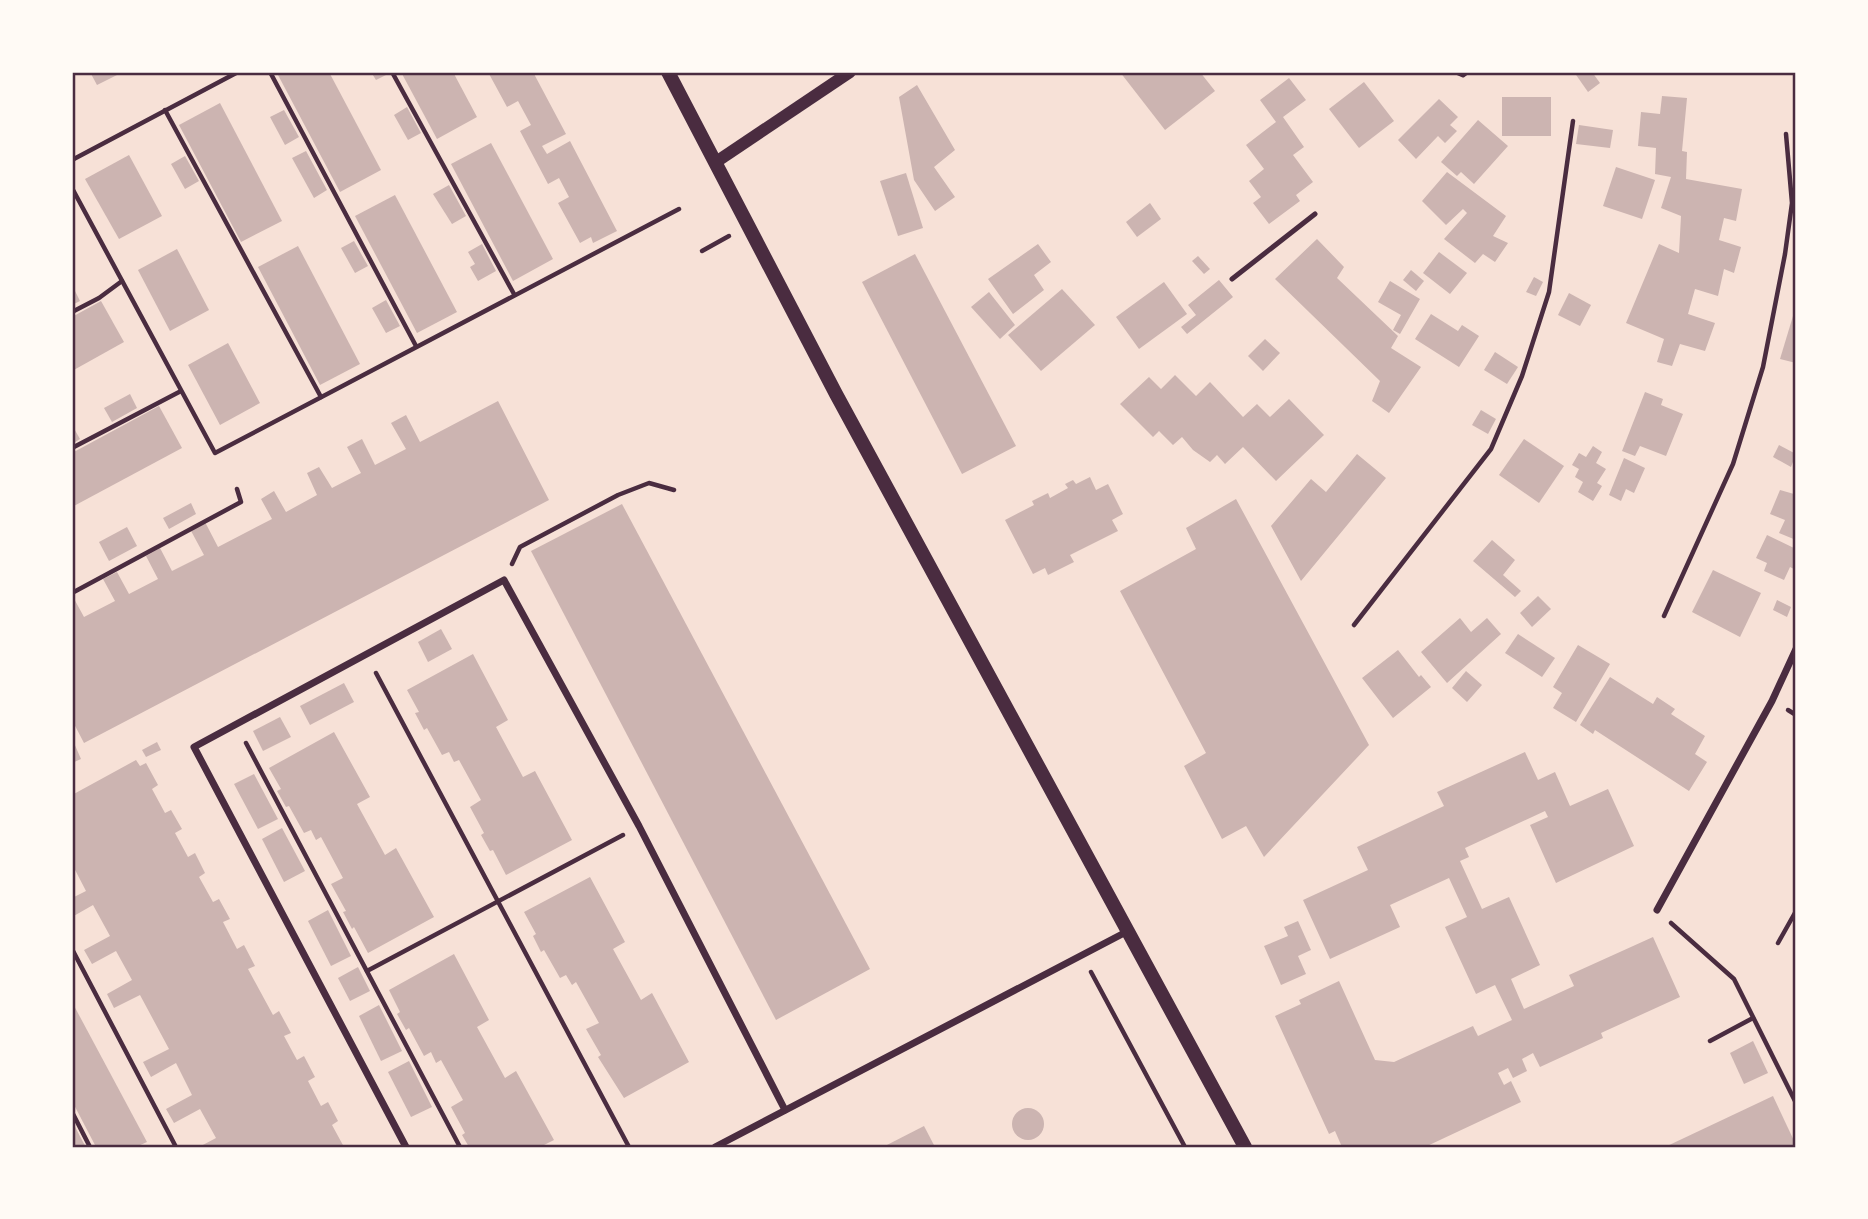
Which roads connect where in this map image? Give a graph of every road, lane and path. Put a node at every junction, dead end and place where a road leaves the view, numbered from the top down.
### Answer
1 (238, 72) edge
2 (270, 72) edge
3 (392, 72) edge
4 (668, 72) edge
5 (850, 72) edge
6 (1456, 72) edge
7 (1467, 72) edge
8 (165, 110) junction
9 (1573, 121) dead end
10 (1786, 134) dead end
11 (72, 160) edge
12 (716, 162) junction
13 (72, 188) edge
14 (680, 209) dead end
15 (1315, 214) dead end
16 (1232, 279) dead end
17 (122, 281) junction
18 (514, 294) junction
19 (72, 312) edge
20 (416, 346) junction
21 (181, 391) junction
22 (321, 397) junction
23 (72, 448) edge
24 (237, 489) dead end
25 (674, 490) dead end
26 (504, 580) junction
27 (72, 593) edge
28 (1664, 616) dead end
29 (1354, 625) dead end
30 (1796, 649) edge
31 (366, 654) junction
32 (236, 724) junction
33 (639, 826) junction
34 (498, 901) junction
35 (1657, 910) joint
36 (1796, 911) edge
37 (1128, 931) junction
38 (1778, 943) dead end
39 (72, 948) edge
40 (1083, 955) junction
41 (367, 971) junction
42 (1753, 1018) junction
43 (1710, 1041) dead end
44 (1796, 1103) edge
45 (786, 1110) junction
46 (72, 1112) edge
47 (90, 1147) edge
48 (176, 1147) edge
49 (406, 1147) edge
50 (460, 1147) edge
51 (629, 1147) edge
52 (715, 1147) edge
53 (1185, 1147) edge
54 (1245, 1147) edge

1 - 8 path
2 - 20 path
3 - 18 path
4 - 12 main road
5 - 12 street
6 - 7 lane
8 - 11 path
8 - 22 path
9 - 29 path
10 - 28 path
12 - 37 main road
13 - 17 path
14 - 18 path
15 - 16 lane
17 - 19 path
17 - 21 path
18 - 20 path
20 - 22 path
21 - 22 path
21 - 23 path
24 - 27 path
25 - 26 path
26 - 31 street
26 - 33 street
30 - 35 street
31 - 32 street
31 - 34 path
32 - 41 path
32 - 49 street
33 - 34 path
33 - 45 street
34 - 41 path
34 - 51 path
35 - 42 path
36 - 38 path
37 - 40 street
37 - 54 main road
39 - 48 path
40 - 45 street
40 - 53 path
41 - 50 path
42 - 43 path
42 - 44 path
45 - 52 street
46 - 47 path

